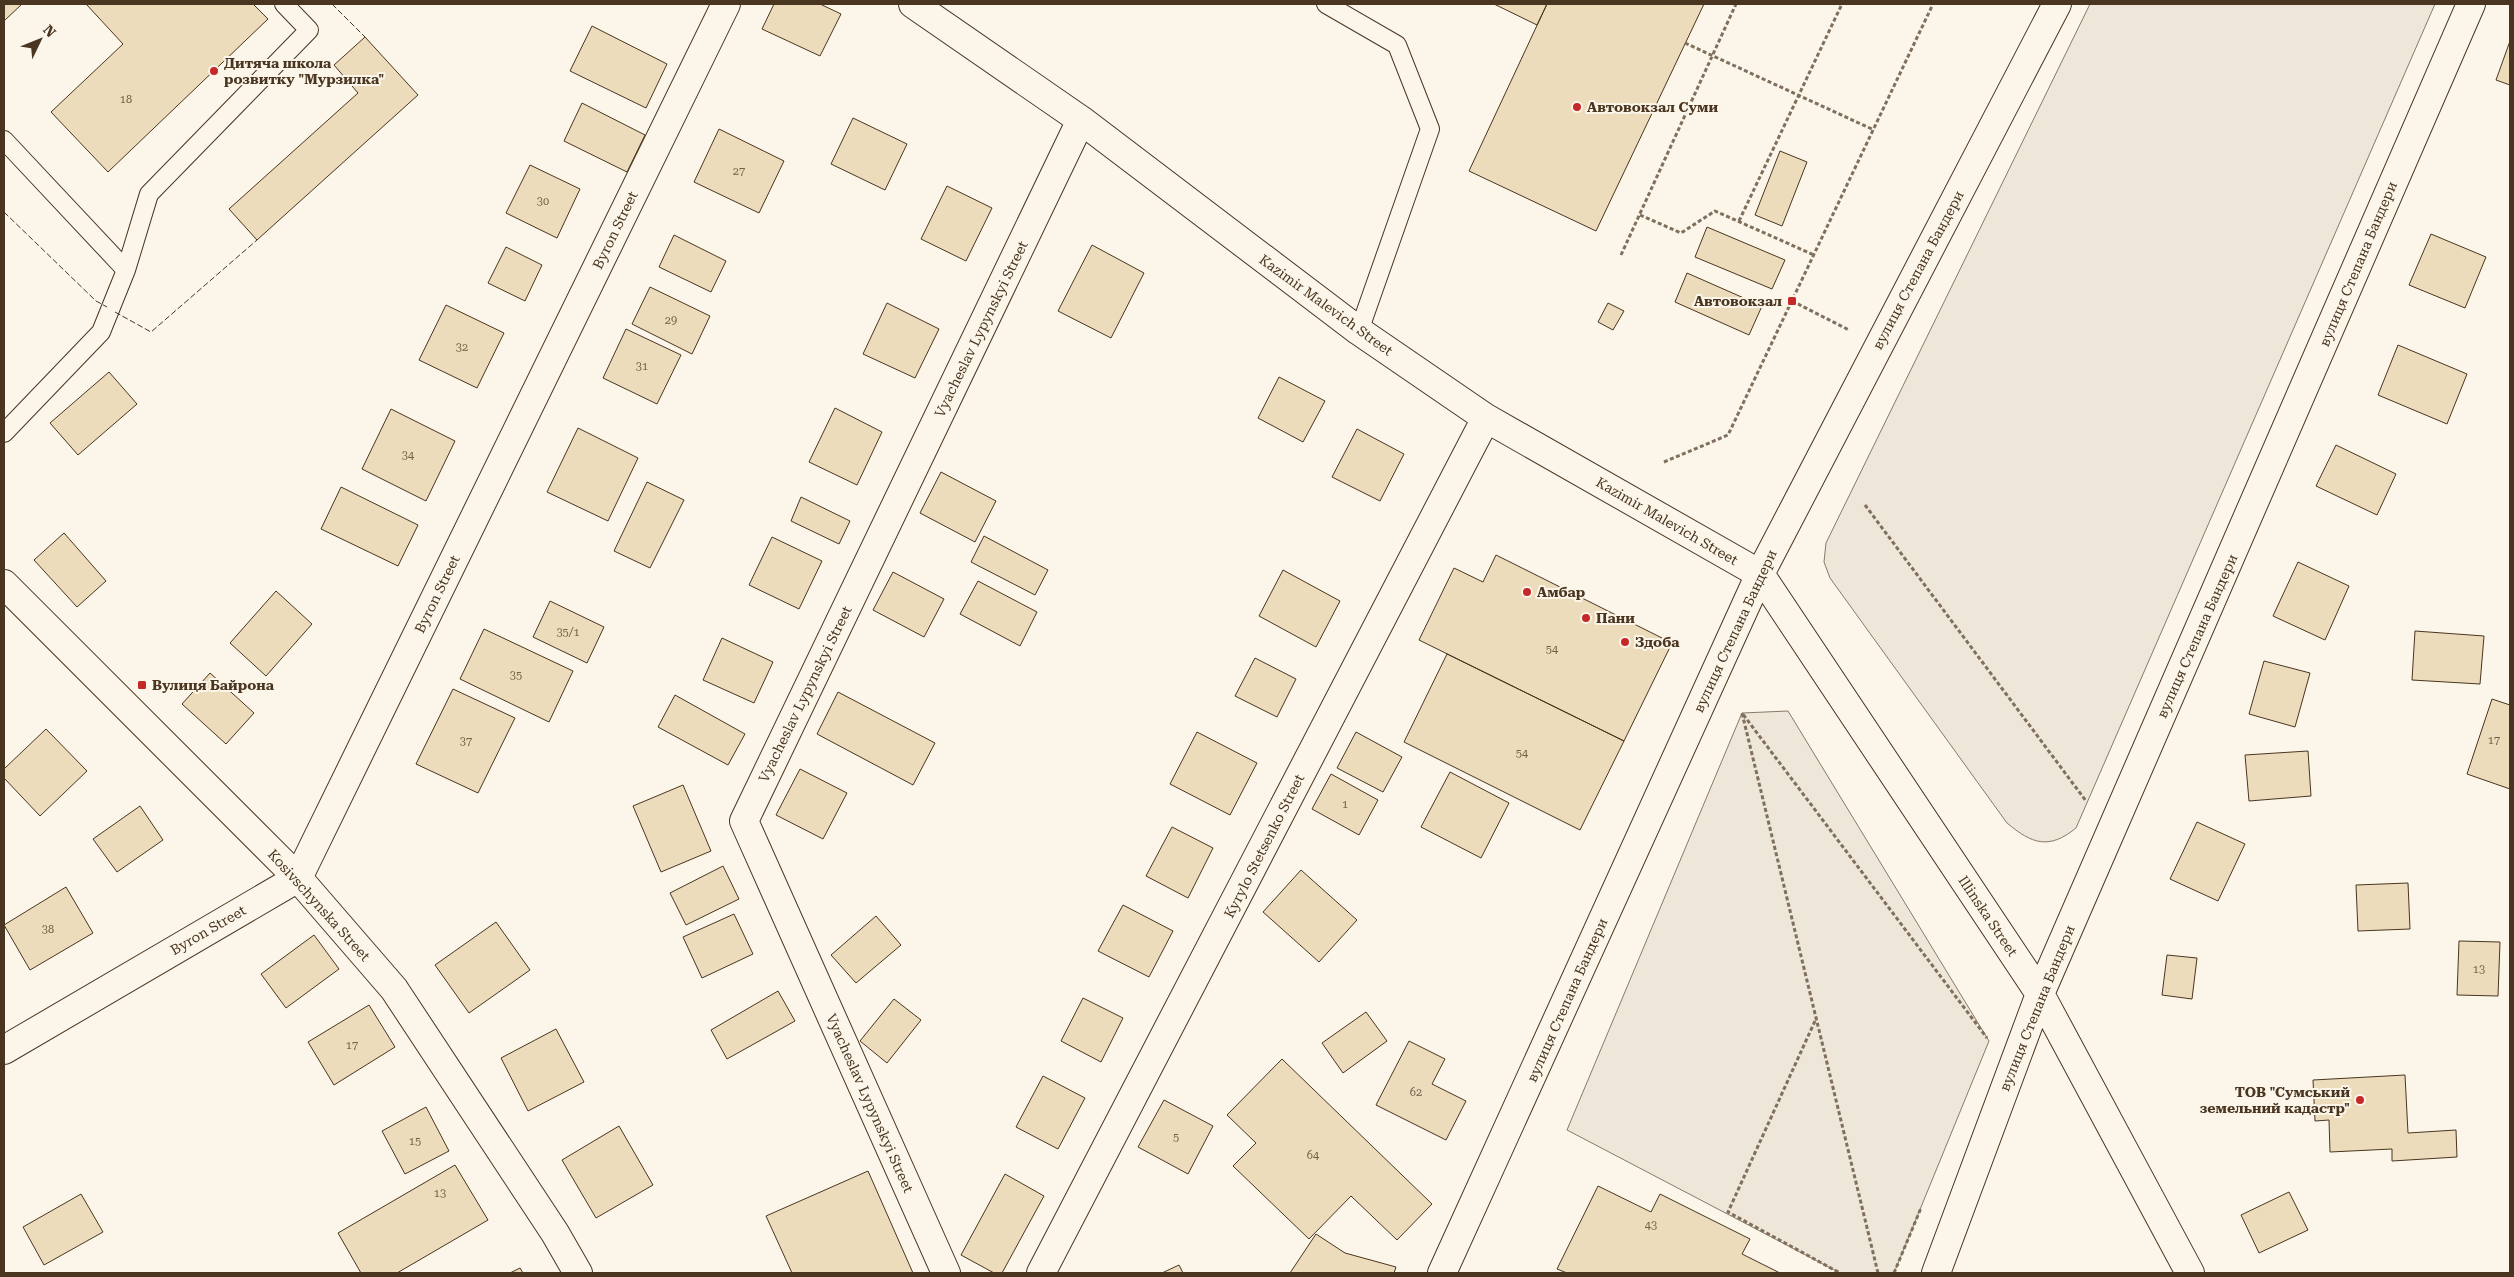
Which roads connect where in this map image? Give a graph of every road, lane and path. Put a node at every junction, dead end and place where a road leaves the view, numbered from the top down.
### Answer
1 (284, 4) edge
2 (726, 4) edge
3 (912, 4) edge
4 (1326, 4) edge
5 (1736, 4) edge
6 (1842, 4) edge
7 (1933, 4) edge
8 (2057, 4) edge
9 (2471, 4) edge
10 (1686, 43) dead end
11 (1714, 55) junction
12 (1799, 95) junction
13 (1081, 120) junction
14 (1874, 130) junction
15 (4, 140) edge
16 (1640, 215) junction
17 (1739, 221) junction
18 (1814, 255) junction
19 (1621, 256) dead end
20 (126, 270) junction
21 (1792, 300) junction
22 (1359, 331) junction
23 (1879, 345) junction
24 (1486, 418) junction
25 (4, 433) edge
26 (1664, 462) dead end
27 (1866, 505) dead end
28 (1760, 574) junction
29 (4, 584) edge
30 (2087, 803) dead end
31 (298, 878) junction
32 (2040, 994) junction
33 (1816, 1020) junction
34 (1989, 1041) dead end
35 (4, 1050) edge
36 (1923, 1202) dead end
37 (578, 1273) edge
38 (946, 1273) edge
39 (1041, 1273) edge
40 (1442, 1273) edge
41 (1840, 1273) edge
42 (1878, 1273) edge
43 (1894, 1273) edge
44 (1936, 1273) edge
45 (2190, 1273) edge

1 - 20 lane
2 - 31 street, Byron Street
3 - 13 street, Kazimir Malevich Street
4 - 22 lane
5 - 11 path
6 - 12 path
7 - 14 path
8 - 23 street, вулиця Степана Бандери
9 - 32 street, вулиця Степана Бандери
10 - 11 path
11 - 12 path
11 - 16 path
12 - 14 path
12 - 17 path
13 - 22 street, Kazimir Malevich Street
13 - 38 street, Vyacheslav Lypynskyi Street
14 - 18 path
15 - 20 lane
16 - 17 path
16 - 19 path
17 - 18 path
18 - 21 path
20 - 25 lane
21 - 23 path
21 - 26 path
22 - 24 street, Kazimir Malevich Street
23 - 28 street, вулиця Степана Бандери
24 - 28 street, Kazimir Malevich Street
24 - 39 street, Kyrylo Stetsenko Street
27 - 30 path
28 - 32 street, Illinska Street
28 - 40 street, вулиця Степана Бандери
29 - 31 street, Kosivschynska Street
31 - 35 street, Byron Street
31 - 37 street, Kosivschynska Street
32 - 44 street, вулиця Степана Бандери
32 - 45 street, Illinska Street
33 - 34 path
33 - 41 path
33 - 42 path
36 - 43 path

